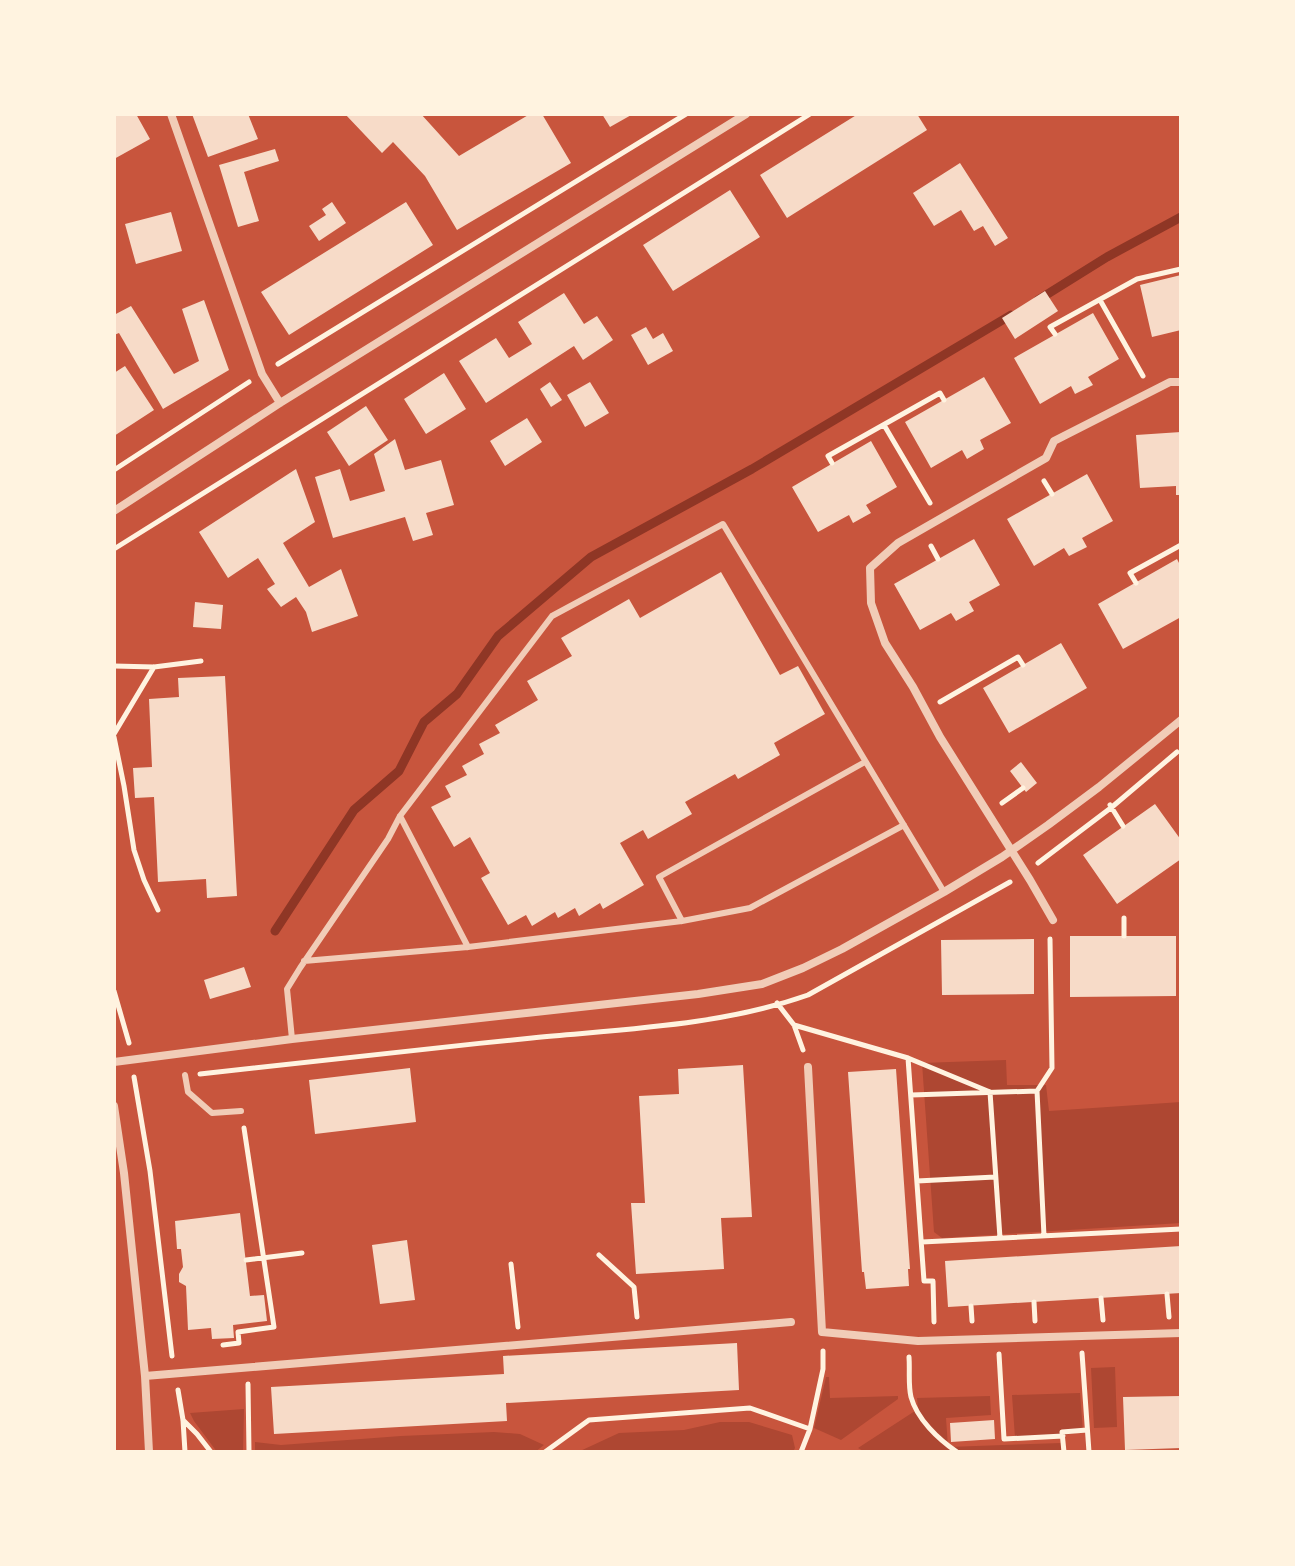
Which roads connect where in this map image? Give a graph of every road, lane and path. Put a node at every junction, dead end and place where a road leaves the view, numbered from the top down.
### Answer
1 (171, 114) edge
2 (686, 114) edge
3 (746, 114) edge
4 (810, 114) edge
5 (1181, 269) edge
6 (1100, 300) junction
7 (1055, 334) dead end
8 (262, 374) junction
9 (1181, 382) edge
10 (1152, 391) junction
11 (944, 400) dead end
12 (280, 403) junction
13 (884, 425) junction
14 (832, 463) dead end
15 (114, 470) edge
16 (114, 511) edge
17 (939, 519) junction
18 (1181, 545) edge
19 (114, 549) edge
20 (1136, 583) dead end
21 (201, 661) dead end
22 (1023, 665) dead end
23 (114, 666) edge
24 (154, 667) junction
25 (925, 710) junction
26 (1181, 720) edge
27 (114, 735) edge
28 (865, 762) junction
29 (134, 783) dead end
30 (124, 786) junction
31 (1099, 787) junction
32 (400, 816) junction
33 (904, 825) junction
34 (1123, 826) dead end
35 (1012, 850) junction
36 (944, 892) junction
37 (158, 910) dead end
38 (1124, 918) dead end
39 (1053, 920) joint
40 (682, 921) junction
41 (1124, 936) dead end
42 (468, 947) junction
43 (304, 961) junction
44 (762, 984) junction
45 (114, 991) edge
46 (794, 1025) junction
47 (292, 1039) junction
48 (908, 1058) junction
49 (131, 1060) junction
50 (114, 1062) edge
51 (808, 1067) joint
52 (185, 1075) dead end
53 (1037, 1091) junction
54 (990, 1092) junction
55 (911, 1095) junction
56 (114, 1106) edge
57 (241, 1111) joint
58 (995, 1177) junction
59 (917, 1181) junction
60 (1181, 1229) edge
61 (1044, 1236) junction
62 (1000, 1238) junction
63 (922, 1242) junction
64 (302, 1253) dead end
65 (599, 1255) dead end
66 (264, 1258) junction
67 (246, 1260) dead end
68 (511, 1264) dead end
69 (1167, 1294) dead end
70 (1101, 1298) dead end
71 (1034, 1302) dead end
72 (971, 1306) dead end
73 (1168, 1306) dead end
74 (1102, 1310) dead end
75 (1034, 1314) dead end
76 (972, 1319) dead end
77 (791, 1322) dead end
78 (934, 1327) dead end
79 (822, 1332) junction
80 (1181, 1333) edge
81 (639, 1334) junction
82 (1081, 1336) junction
83 (998, 1339) junction
84 (908, 1340) junction
85 (520, 1344) junction
86 (223, 1345) dead end
87 (248, 1367) junction
88 (174, 1373) junction
89 (145, 1376) junction
90 (183, 1420) junction
91 (810, 1429) junction
92 (1087, 1430) junction
93 (1063, 1436) junction
94 (149, 1452) edge
95 (185, 1452) edge
96 (211, 1452) edge
97 (249, 1452) edge
98 (545, 1452) edge
99 (801, 1452) edge
100 (957, 1452) edge
101 (1064, 1452) edge
102 (1089, 1452) edge

1 - 8 street
2 - 8 path
3 - 12 street
4 - 19 path
5 - 6 path
6 - 7 path
6 - 10 path
8 - 12 street
8 - 15 path
9 - 10 street
10 - 17 street
11 - 13 path
12 - 16 street
13 - 14 path
13 - 17 path
17 - 25 street
18 - 20 path
21 - 24 path
22 - 25 path
23 - 24 path
24 - 27 path
25 - 35 street
26 - 31 street
27 - 30 path
28 - 32 lane
28 - 33 lane
28 - 40 lane
29 - 30 path
30 - 37 path
31 - 34 path
31 - 35 street
32 - 42 lane
32 - 43 lane
33 - 36 lane
33 - 40 lane
35 - 36 street
35 - 39 street
36 - 44 street
38 - 41 path
39 - 53 path
40 - 42 lane
42 - 43 lane
43 - 47 lane
44 - 46 path
44 - 47 street
45 - 49 path
46 - 48 path
46 - 51 path
47 - 49 street
48 - 54 path
48 - 55 path
49 - 50 street
49 - 88 path
51 - 79 street
52 - 57 lane
53 - 54 path
53 - 61 path
54 - 55 path
54 - 58 path
55 - 59 path
56 - 89 street
57 - 66 path
58 - 59 path
58 - 62 path
59 - 63 path
60 - 61 path
61 - 62 path
62 - 63 path
63 - 78 path
64 - 66 path
65 - 81 path
66 - 67 path
66 - 86 path
68 - 85 path
69 - 73 path
70 - 74 path
71 - 75 path
72 - 76 path
77 - 81 street
79 - 84 street
79 - 91 path
80 - 82 street
81 - 85 street
82 - 83 street
82 - 92 path
83 - 84 street
83 - 93 path
84 - 100 path
85 - 87 street
87 - 88 street
87 - 97 path
88 - 89 street
88 - 90 path
89 - 94 street
90 - 95 path
90 - 96 path
91 - 98 path
91 - 99 path
92 - 93 path
92 - 102 path
93 - 101 path

